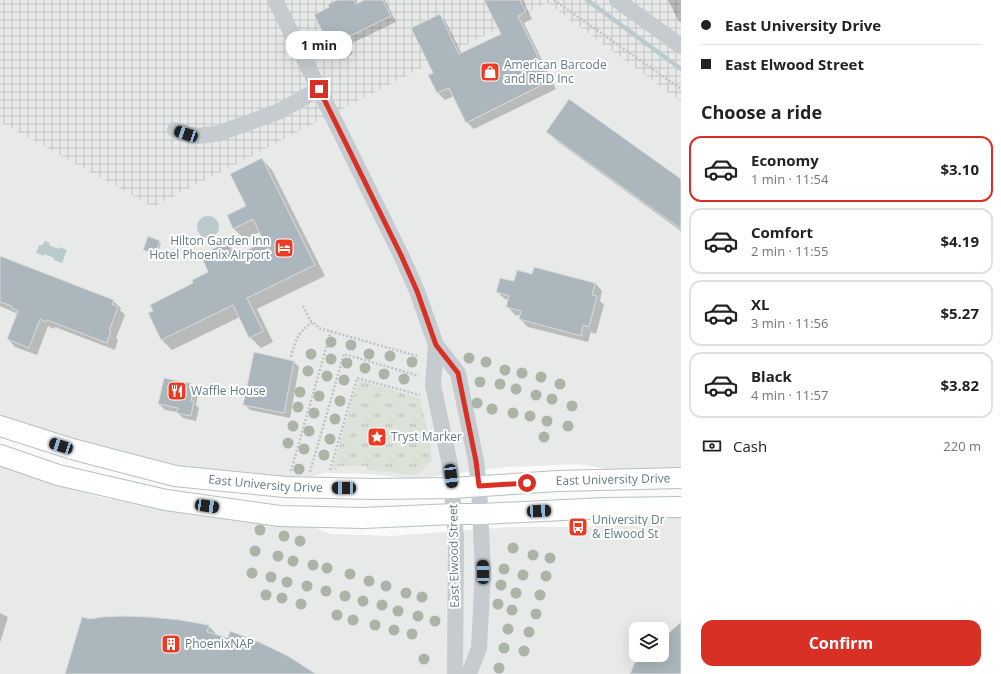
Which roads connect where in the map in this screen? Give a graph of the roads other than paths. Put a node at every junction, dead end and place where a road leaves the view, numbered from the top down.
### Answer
1 (275, 0) edge
2 (617, 0) edge
3 (681, 46) edge
4 (319, 89) junction
5 (175, 130) dead end
6 (436, 345) junction
7 (0, 426) edge
8 (0, 455) edge
9 (681, 478) edge
10 (479, 486) junction
11 (452, 488) junction
12 (681, 507) edge
13 (454, 514) junction
14 (481, 514) junction
15 (455, 674) edge
16 (469, 674) edge

1 - 4 street, East Elwood Street
2 - 3 street
4 - 5 street
4 - 6 street, East Elwood Street
6 - 10 street, East Elwood Street
6 - 11 street, East Elwood Street
7 - 11 main road, East University Drive
8 - 13 main road
9 - 10 main road, East University Drive
10 - 11 main road, East University Drive
10 - 14 street, East Elwood Street
11 - 13 street, East Elwood Street
12 - 14 main road
13 - 14 main road
13 - 15 street, East Elwood Street
14 - 16 street, East Elwood Street

